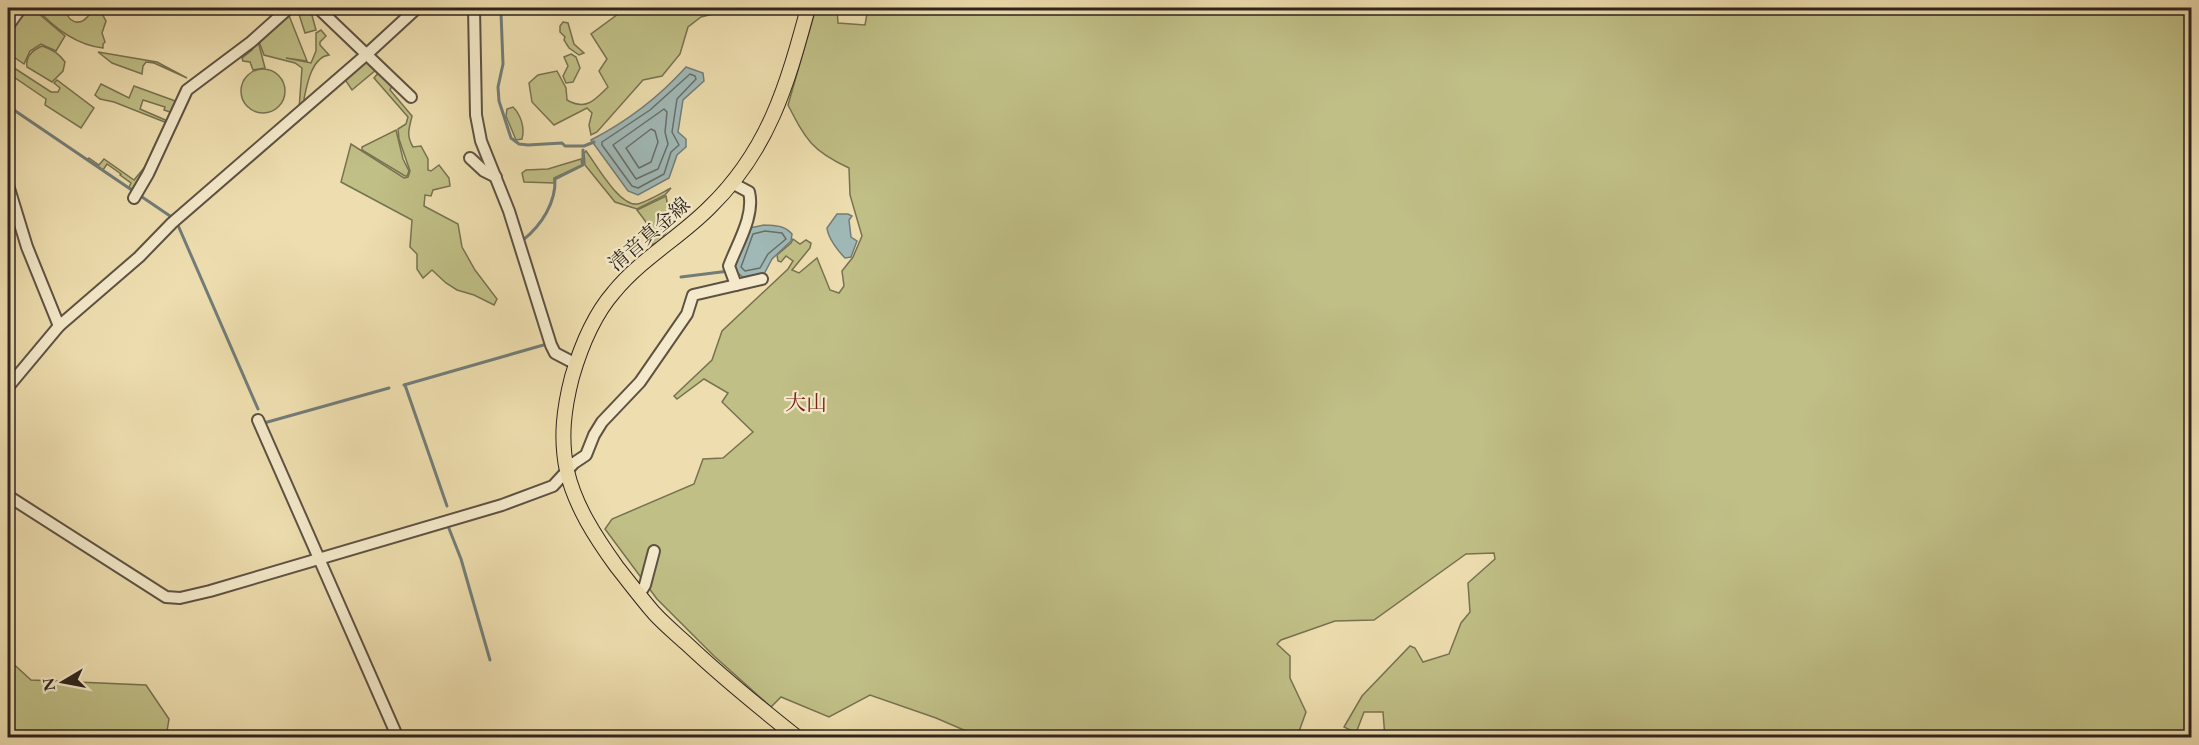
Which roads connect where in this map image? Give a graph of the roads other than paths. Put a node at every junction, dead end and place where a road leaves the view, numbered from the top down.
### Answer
1 (21, 8) edge
2 (289, 8) edge
3 (318, 8) edge
4 (417, 8) edge
5 (474, 8) edge
6 (808, 8) edge
7 (8, 26) edge
8 (367, 54) junction
9 (411, 97) dead end
10 (470, 158) dead end
11 (496, 177) junction
12 (732, 183) junction
13 (8, 185) edge
14 (135, 195) dead end
15 (762, 279) dead end
16 (736, 285) junction
17 (59, 326) junction
18 (576, 364) junction
19 (8, 387) edge
20 (258, 420) dead end
21 (567, 472) junction
22 (8, 496) edge
23 (654, 551) dead end
24 (322, 559) junction
25 (639, 595) junction
26 (398, 738) edge
27 (798, 738) edge

1 - 7 street
2 - 14 street
3 - 8 street
4 - 8 street
5 - 11 street
6 - 12 main road, 清音真金線
8 - 9 street
8 - 17 street
10 - 11 street
11 - 18 street
12 - 16 street
12 - 18 main road, 清音真金線
13 - 17 street
15 - 16 street
16 - 21 street
17 - 19 street
18 - 21 main road, 清音真金線
20 - 24 street
21 - 24 street
21 - 25 main road, 清音真金線
22 - 24 street
23 - 25 street
24 - 26 street
25 - 27 main road, 清音真金線

